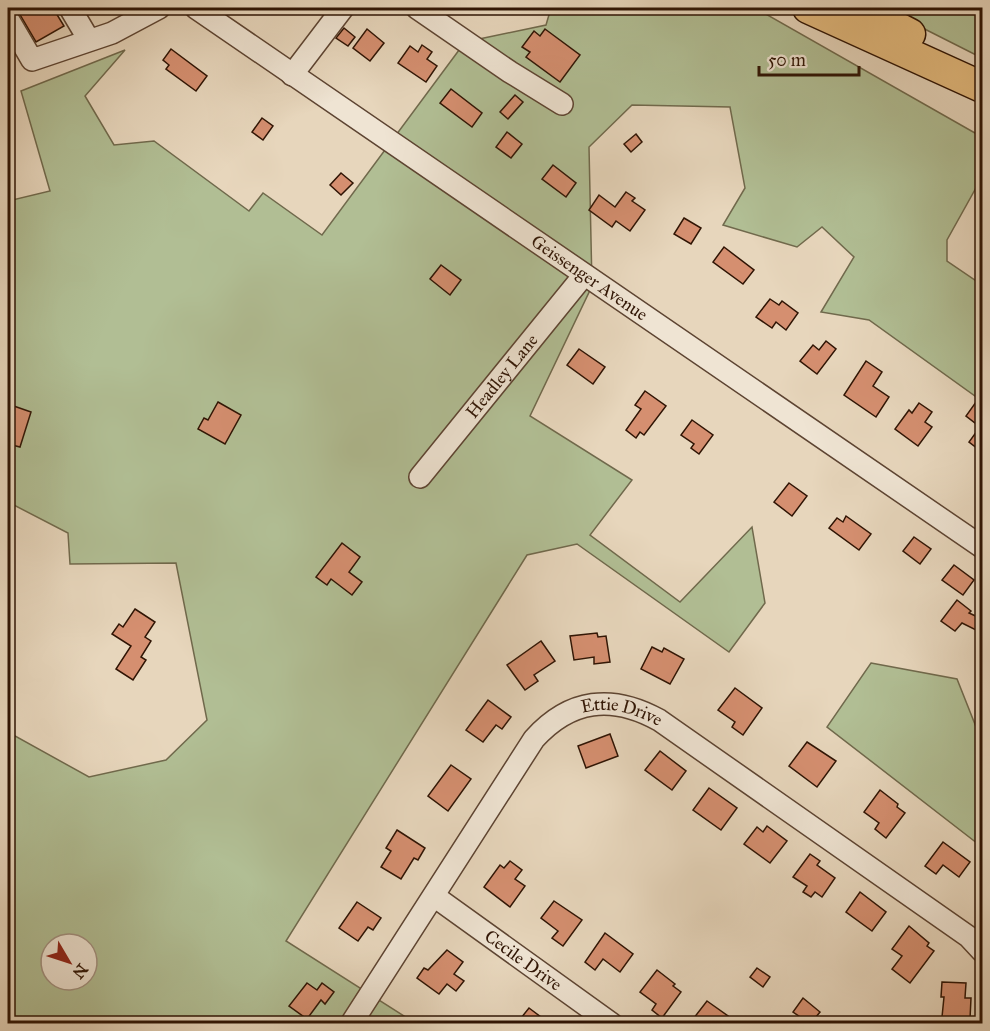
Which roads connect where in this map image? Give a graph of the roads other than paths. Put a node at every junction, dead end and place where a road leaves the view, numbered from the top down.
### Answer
1 (70, 8) edge
2 (159, 8) edge
3 (196, 8) edge
4 (343, 8) edge
5 (417, 8) edge
6 (808, 8) edge
7 (860, 8) edge
8 (8, 19) edge
9 (89, 40) junction
10 (982, 70) edge
11 (292, 75) junction
12 (982, 87) edge
13 (562, 104) dead end
14 (584, 275) junction
15 (420, 477) dead end
16 (982, 547) edge
17 (434, 896) junction
18 (982, 951) edge
19 (598, 1020) edge
20 (351, 1023) edge

1 - 9 street
2 - 9 street
3 - 11 street, Geissenger Avenue
4 - 11 street
5 - 13 street
6 - 12 highway
7 - 10 highway
8 - 9 street
11 - 14 street, Geissenger Avenue
14 - 15 street, Headley Lane
14 - 16 street, Geissenger Avenue
17 - 18 street, Ettie Drive
17 - 19 street, Cecile Drive
17 - 20 street, Ettie Drive

